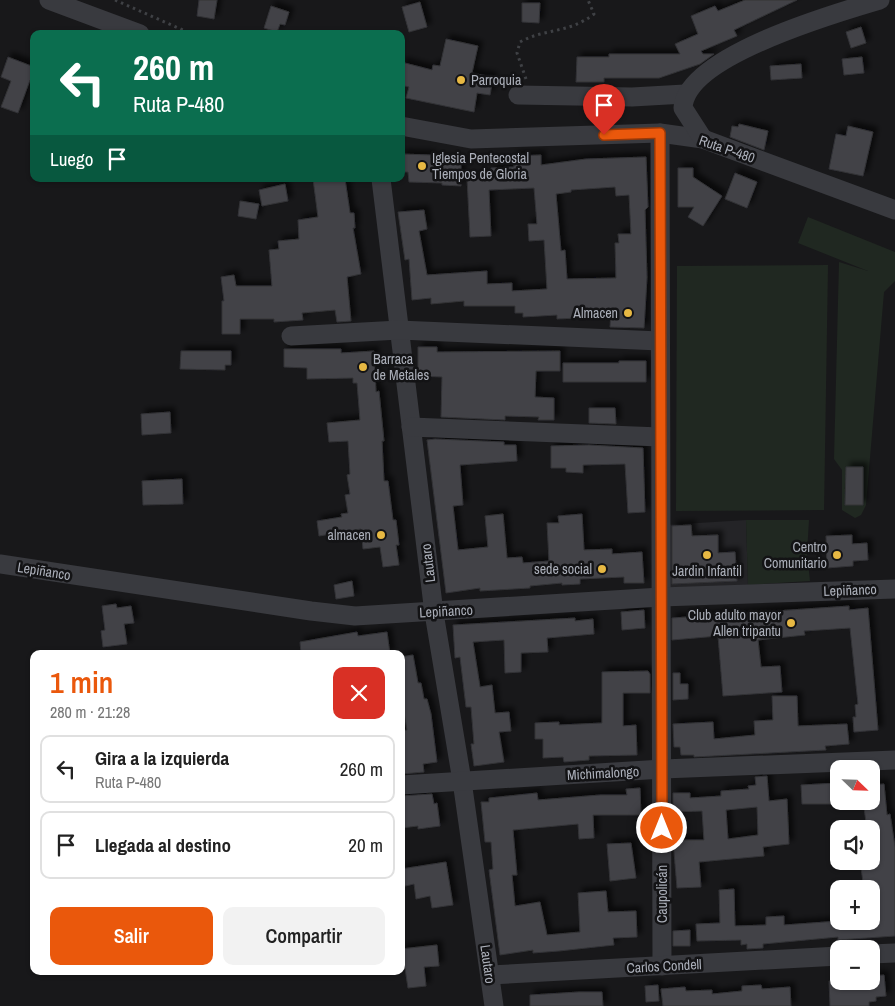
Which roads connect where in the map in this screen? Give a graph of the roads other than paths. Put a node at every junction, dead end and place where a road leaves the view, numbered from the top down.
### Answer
1 (49, 0) edge
2 (880, 0) edge
3 (129, 30) edge
4 (685, 94) junction
5 (525, 95) road end
6 (405, 127) edge
7 (660, 133) junction
8 (704, 139) junction
9 (381, 182) edge
10 (895, 210) edge
11 (399, 330) junction
12 (291, 336) dead end
13 (660, 341) junction
14 (411, 427) junction
15 (660, 437) junction
16 (0, 564) edge
17 (895, 589) edge
18 (661, 597) junction
19 (434, 612) junction
20 (895, 760) edge
21 (663, 769) junction
22 (462, 781) junction
23 (405, 785) edge
24 (895, 953) edge
25 (880, 954) edge
26 (830, 957) edge
27 (662, 966) junction
28 (490, 975) junction
29 (494, 1006) edge

1 - 3 street
2 - 4 street
4 - 5 street
4 - 8 street
6 - 7 street, Ruta P-480
7 - 8 street, Ruta P-480
7 - 13 street, Caupolicán
8 - 10 street, Ruta P-480
9 - 11 street, Lautaro
11 - 12 street
11 - 13 street
11 - 14 street, Lautaro
13 - 15 street, Caupolicán
14 - 15 street
14 - 19 street, Lautaro
15 - 18 street, Caupolicán
16 - 19 street, Lepiñanco
17 - 18 street, Lepiñanco
18 - 19 street, Lepiñanco
18 - 21 street, Caupolicán
19 - 22 street, Lautaro
20 - 21 street, Michimalongo
21 - 22 street, Michimalongo
21 - 27 street, Caupolicán
22 - 23 street, Michimalongo
22 - 28 street, Lautaro
24 - 25 street
26 - 27 street, Carlos Condell
27 - 28 street, Carlos Condell
28 - 29 street, Lautaro

